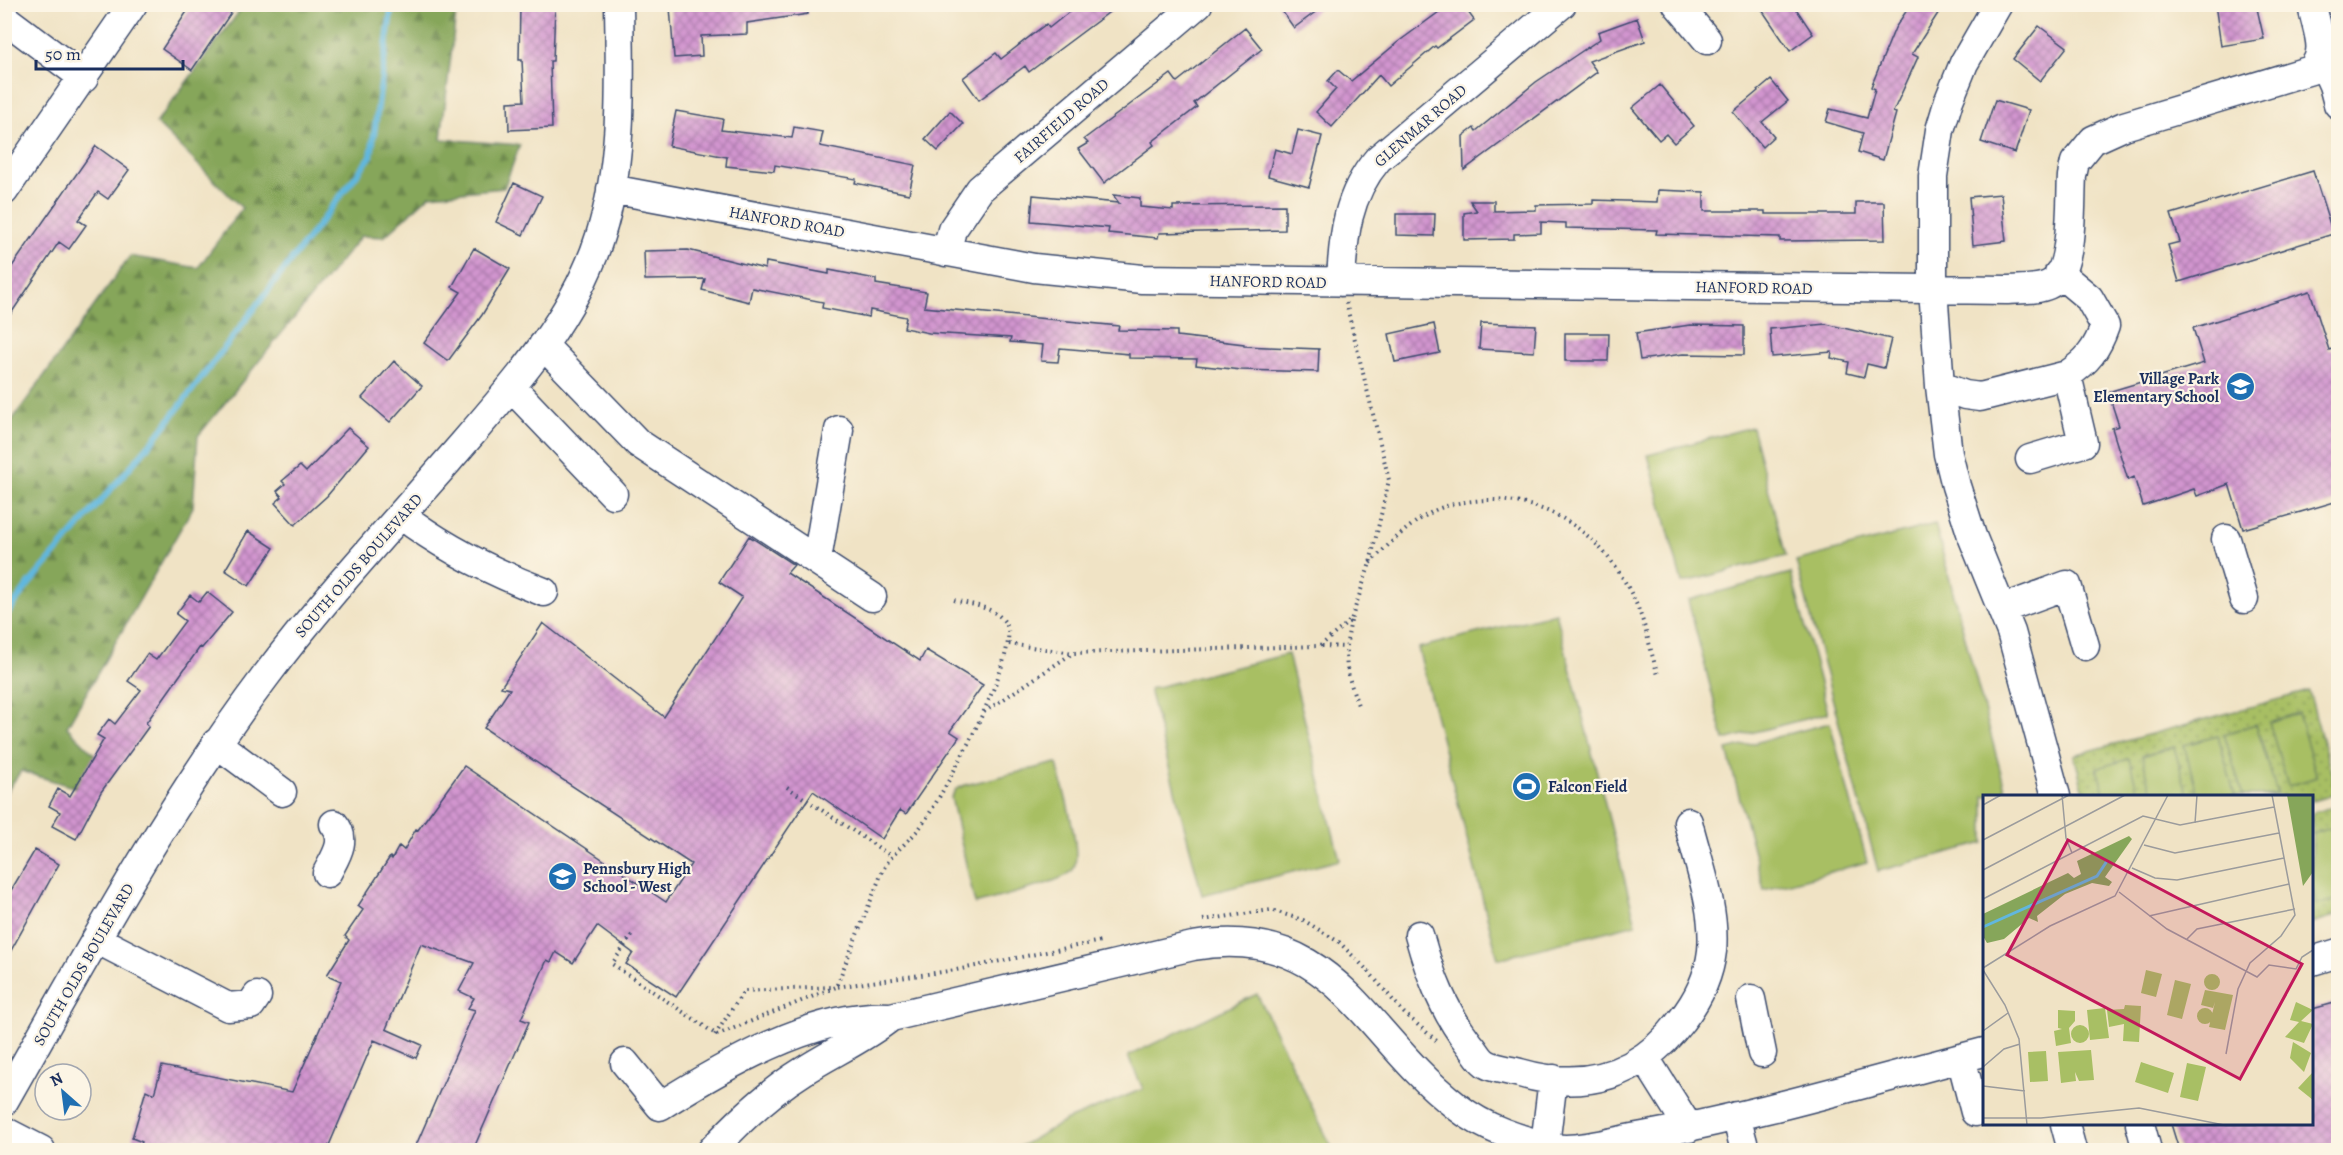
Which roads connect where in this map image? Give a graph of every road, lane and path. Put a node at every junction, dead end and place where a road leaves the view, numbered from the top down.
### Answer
1 (133, 4) edge
2 (619, 4) edge
3 (1198, 4) edge
4 (1562, 4) edge
5 (1677, 4) edge
6 (1998, 4) edge
7 (2312, 4) edge
8 (4, 18) edge
9 (1707, 40) dead end
10 (2321, 58) junction
11 (84, 78) junction
12 (2338, 104) edge
13 (611, 189) junction
14 (4, 190) edge
15 (946, 252) junction
16 (2059, 273) junction
17 (1341, 282) junction
18 (1933, 289) junction
19 (543, 345) junction
20 (2067, 375) junction
21 (1940, 386) junction
22 (512, 388) junction
23 (839, 430) dead end
24 (2030, 459) dead end
25 (613, 494) dead end
26 (400, 515) junction
27 (2226, 538) dead end
28 (818, 555) junction
29 (1370, 563) junction
30 (544, 592) dead end
31 (872, 597) dead end
32 (2244, 599) dead end
33 (954, 600) dead end
34 (2002, 609) junction
35 (1351, 620) junction
36 (1009, 644) junction
37 (1320, 646) junction
38 (2085, 646) dead end
39 (1345, 647) junction
40 (1073, 653) junction
41 (1658, 675) dead end
42 (1359, 708) dead end
43 (982, 713) junction
44 (216, 743) junction
45 (787, 787) dead end
46 (282, 792) dead end
47 (2056, 795) edge
48 (1688, 822) dead end
49 (334, 824) dead end
50 (891, 856) junction
51 (327, 873) dead end
52 (1197, 921) dead end
53 (632, 935) dead end
54 (1419, 935) dead end
55 (96, 939) junction
56 (1104, 940) dead end
57 (2338, 953) edge
58 (2313, 961) edge
59 (836, 987) junction
60 (257, 996) dead end
61 (1751, 999) dead end
62 (891, 1017) junction
63 (715, 1035) junction
64 (1439, 1043) dead end
65 (1762, 1053) dead end
66 (1973, 1055) edge
67 (1645, 1058) junction
68 (625, 1063) dead end
69 (1553, 1079) junction
70 (4, 1101) edge
71 (1975, 1112) dead end
72 (1736, 1116) junction
73 (2065, 1125) edge
74 (2139, 1125) edge
75 (1689, 1128) junction
76 (4, 1131) edge
77 (1545, 1145) junction
78 (40, 1150) edge
79 (712, 1150) edge
80 (1745, 1150) edge
81 (2072, 1150) edge
82 (2147, 1150) edge

1 - 11 street
2 - 13 street, SOUTH OLDS BOULEVARD
3 - 15 street, FAIRFIELD ROAD
4 - 17 street, GLENMAR ROAD
5 - 9 street
6 - 18 street
7 - 10 street
8 - 11 street
10 - 12 street
10 - 16 street
11 - 14 street
13 - 15 street, HANFORD ROAD
13 - 19 street, SOUTH OLDS BOULEVARD
15 - 17 street, HANFORD ROAD
16 - 18 street, HANFORD ROAD
16 - 20 street
17 - 18 street, HANFORD ROAD
17 - 29 path
18 - 21 street
19 - 22 street, SOUTH OLDS BOULEVARD
19 - 28 street
20 - 21 street
20 - 24 street
21 - 34 street
22 - 25 street
22 - 26 street, SOUTH OLDS BOULEVARD
23 - 28 street
26 - 30 street
26 - 44 street, SOUTH OLDS BOULEVARD
27 - 32 street
28 - 31 street
29 - 35 path
29 - 41 path
33 - 36 path
34 - 38 street
34 - 47 street
35 - 37 path
35 - 39 path
36 - 40 path
36 - 43 path
37 - 39 path
37 - 40 path
39 - 42 path
40 - 43 path
43 - 50 path
44 - 46 street
44 - 55 street, SOUTH OLDS BOULEVARD
45 - 50 path
48 - 67 street
49 - 51 street
50 - 59 path
52 - 64 path
53 - 63 path
54 - 69 street
55 - 60 street
55 - 70 street, SOUTH OLDS BOULEVARD
56 - 59 path
57 - 58 street
59 - 63 path
59 - 63 path
61 - 65 street
62 - 68 street
62 - 77 street
62 - 79 street
66 - 71 street
66 - 72 street
67 - 69 street
67 - 75 street
69 - 77 street
72 - 75 street
72 - 80 street
73 - 81 street
74 - 82 street
75 - 77 street
76 - 78 street

